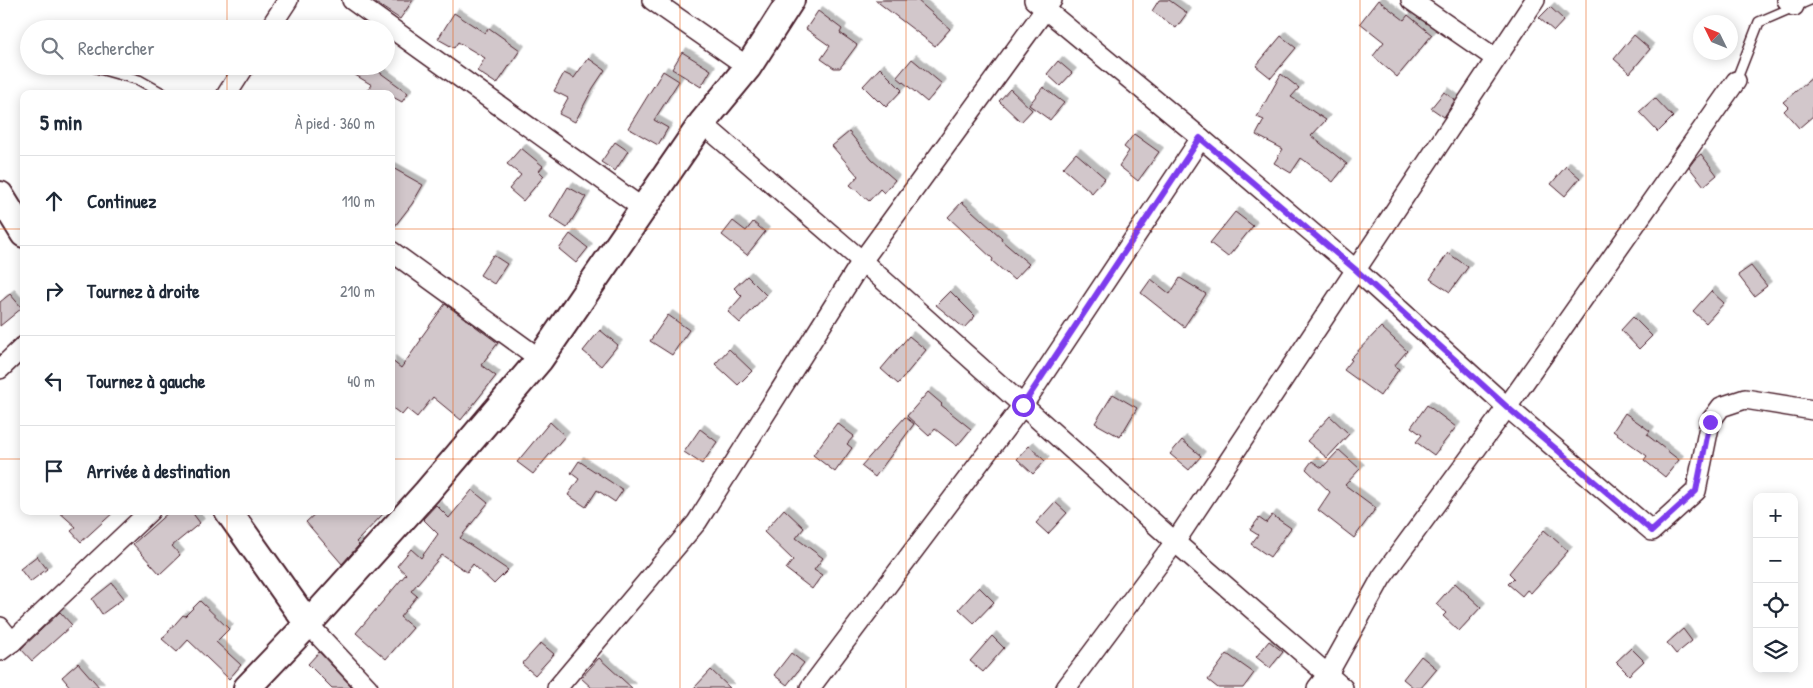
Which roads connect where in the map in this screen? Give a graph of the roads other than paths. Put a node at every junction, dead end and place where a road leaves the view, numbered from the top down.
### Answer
1 (288, 0) edge
2 (352, 0) edge
3 (652, 0) edge
4 (791, 0) edge
5 (1411, 0) edge
6 (1535, 0) edge
7 (1797, 2) edge
8 (1044, 3) edge
9 (275, 20) edge
10 (380, 20) edge
11 (395, 31) edge
12 (1495, 58) junction
13 (748, 67) junction
14 (120, 75) edge
15 (239, 75) edge
16 (1736, 81) joint
17 (157, 90) edge
18 (229, 90) edge
19 (702, 123) junction
20 (1200, 138) junction
21 (0, 194) edge
22 (642, 208) junction
23 (20, 227) edge
24 (395, 254) edge
25 (862, 261) junction
26 (1356, 270) junction
27 (20, 350) edge
28 (540, 359) junction
29 (0, 369) edge
30 (1023, 405) junction
31 (1507, 407) junction
32 (1813, 410) edge
33 (146, 515) edge
34 (231, 515) edge
35 (1175, 542) junction
36 (308, 624) junction
37 (0, 627) edge
38 (6, 647) edge
39 (1323, 681) edge
40 (247, 688) edge
41 (368, 688) edge
42 (557, 688) edge
43 (810, 688) edge
44 (1066, 688) edge
45 (1343, 688) edge

1 - 9 street
2 - 10 street
3 - 13 street
4 - 13 main road
5 - 12 street
6 - 12 street
7 - 16 lane
8 - 20 street
8 - 25 street
11 - 22 street
12 - 26 street
13 - 19 main road
14 - 17 lane
15 - 18 street
16 - 31 street
19 - 22 main road
19 - 25 street
20 - 26 street
20 - 30 street
21 - 23 main road
22 - 28 main road
24 - 28 street
25 - 30 street
25 - 42 street
26 - 31 street
26 - 35 street
27 - 29 street
28 - 36 main road
30 - 35 street
30 - 43 street
31 - 32 street
31 - 39 street
33 - 38 street
34 - 36 main road
35 - 39 street
35 - 44 street
36 - 40 main road
36 - 41 street
37 - 38 street
39 - 45 street

